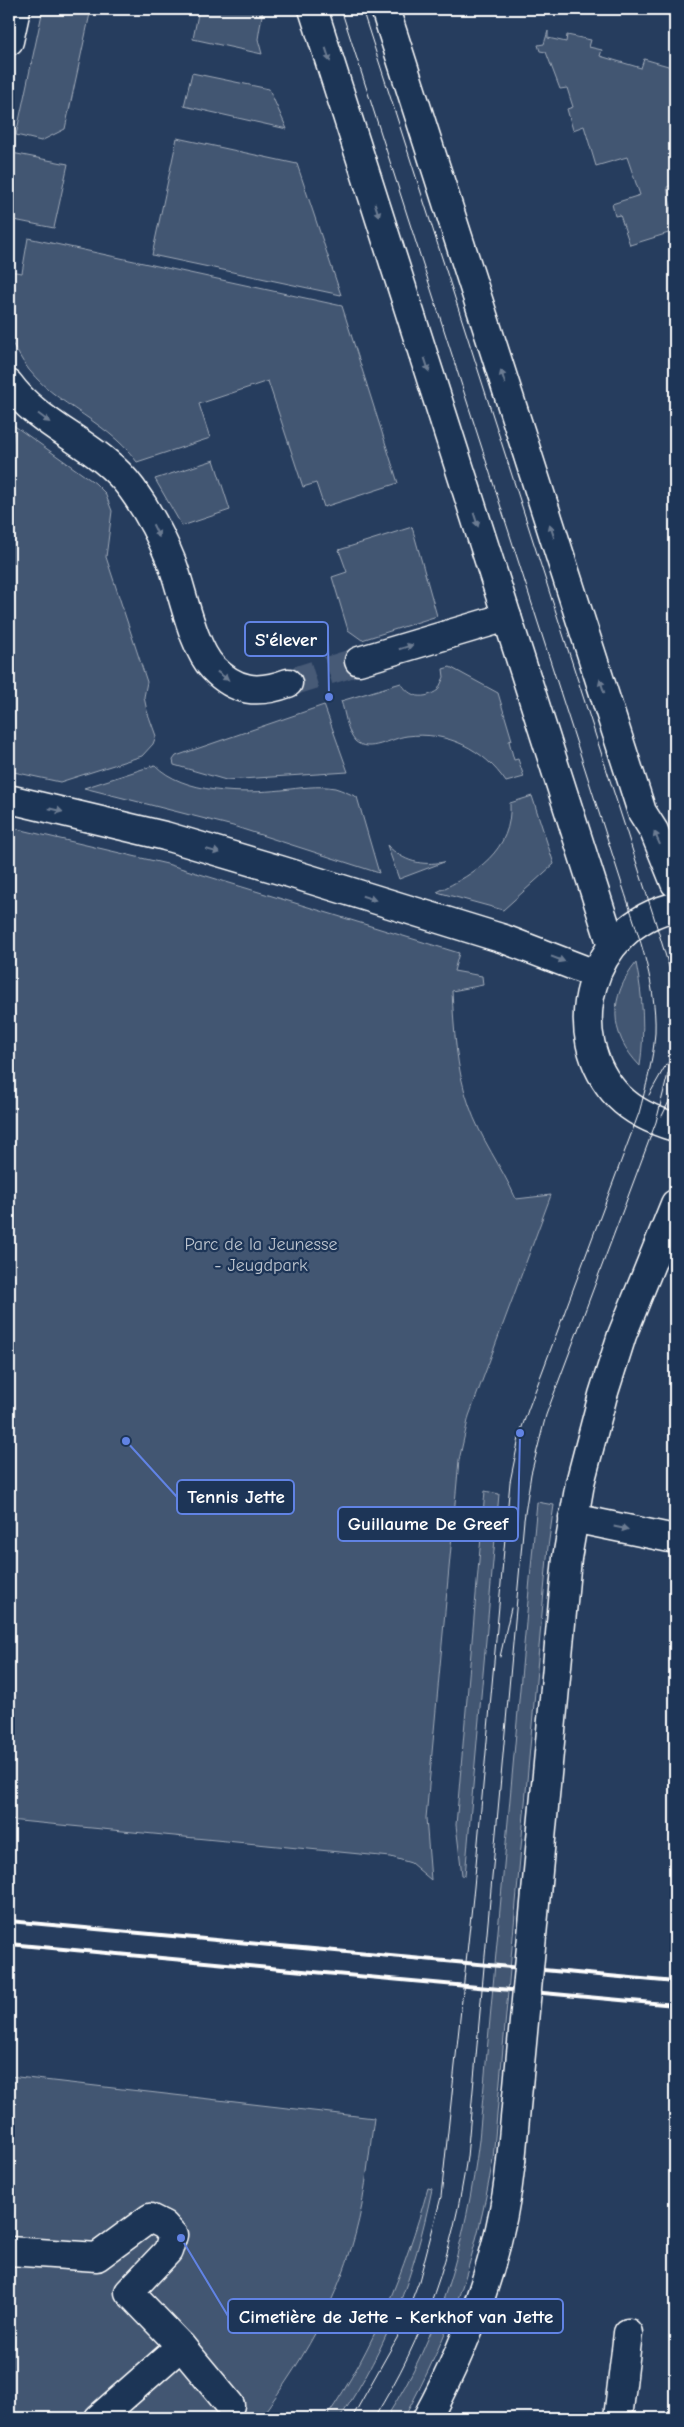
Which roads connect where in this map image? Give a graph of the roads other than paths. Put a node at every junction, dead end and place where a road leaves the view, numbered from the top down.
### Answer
1 (16, 9) edge
2 (313, 9) edge
3 (385, 9) edge
4 (9, 41) edge
5 (9, 384) edge
6 (507, 616) junction
7 (359, 661) tunnel mouth
8 (288, 683) tunnel mouth
9 (9, 799) edge
10 (675, 883) edge
11 (675, 908) edge
12 (612, 946) junction
13 (595, 974) junction
14 (675, 1127) edge
15 (675, 1204) edge
16 (573, 1518) junction
17 (675, 1539) edge
18 (9, 2251) edge
19 (628, 2333) dead end
20 (181, 2346) junction
21 (230, 2405) dead end
22 (99, 2418) edge
23 (427, 2418) edge
24 (618, 2418) edge

1 - 4 street
2 -> 6 street
10 -> 3 street
5 -> 8 street
7 -> 6 street
6 - 12 street
9 -> 13 street
11 - 12 street
12 - 13 street
13 - 14 street
15 - 16 street
16 -> 17 street
16 - 23 street, bridge
18 - 20 street
19 - 24 street
20 - 21 street
20 - 22 street

